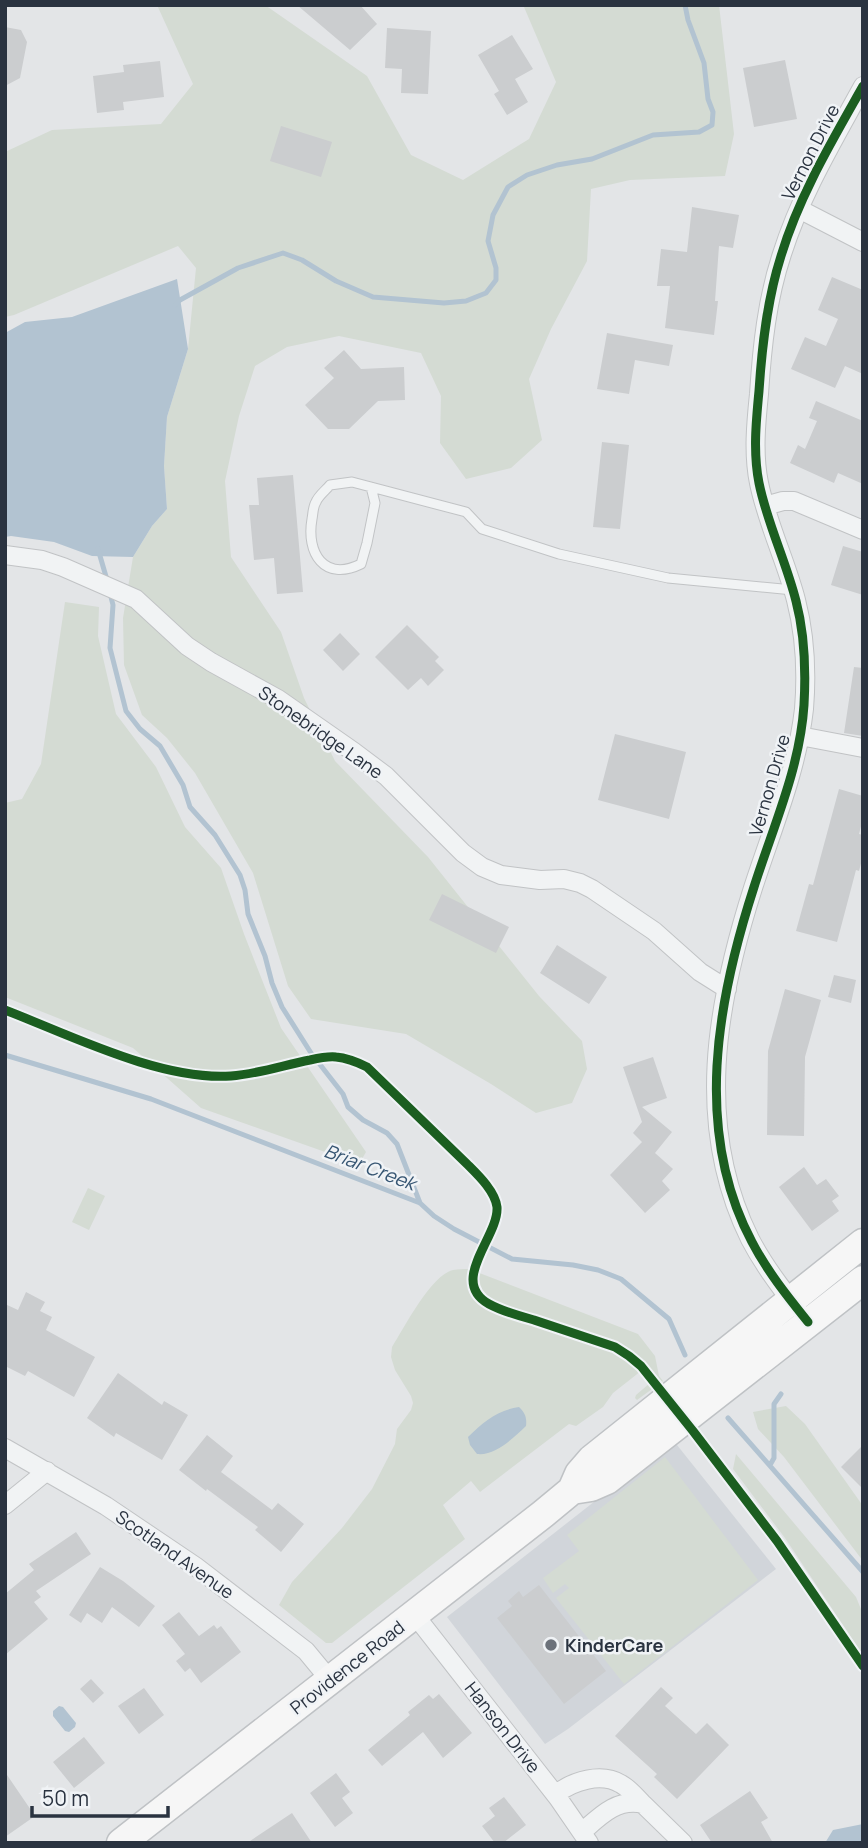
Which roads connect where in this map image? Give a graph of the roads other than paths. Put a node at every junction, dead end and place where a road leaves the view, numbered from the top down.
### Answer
1 (863, 86) edge
2 (799, 209) junction
3 (863, 243) edge
4 (371, 486) junction
5 (765, 506) junction
6 (863, 530) edge
7 (5, 555) edge
8 (793, 590) junction
9 (800, 736) junction
10 (863, 748) edge
11 (727, 989) junction
12 (863, 1242) edge
13 (863, 1280) edge
14 (790, 1300) junction
15 (808, 1322) junction
16 (5, 1448) edge
17 (47, 1471) junction
18 (572, 1490) junction
19 (5, 1505) edge
20 (414, 1614) junction
21 (330, 1680) junction
22 (556, 1794) junction
23 (643, 1804) junction
24 (585, 1837) edge
25 (121, 1843) edge
26 (683, 1843) edge

1 - 2 street, Vernon Drive
2 - 3 street
2 - 5 street, Vernon Drive
4 - 4 lane
4 - 8 lane
5 - 6 street
5 - 8 street, Vernon Drive
7 - 11 street, Stonebridge Lane
8 - 9 street, Vernon Drive
9 - 10 street
9 - 11 street, Vernon Drive
11 - 14 street, Vernon Drive
12 - 14 main road, Providence Road
13 - 15 main road, Providence Road
14 - 15 street, Vernon Drive
14 - 18 main road, Providence Road
15 - 18 main road, Providence Road
16 - 17 street, Scotland Avenue
17 - 19 street
17 - 21 street, Scotland Avenue
18 - 20 main road, Providence Road
20 - 21 main road, Providence Road
20 - 22 street, Hanson Drive
21 - 25 main road, Providence Road
22 - 23 street
22 - 24 street, Hanson Drive
23 - 24 street
23 - 26 street

